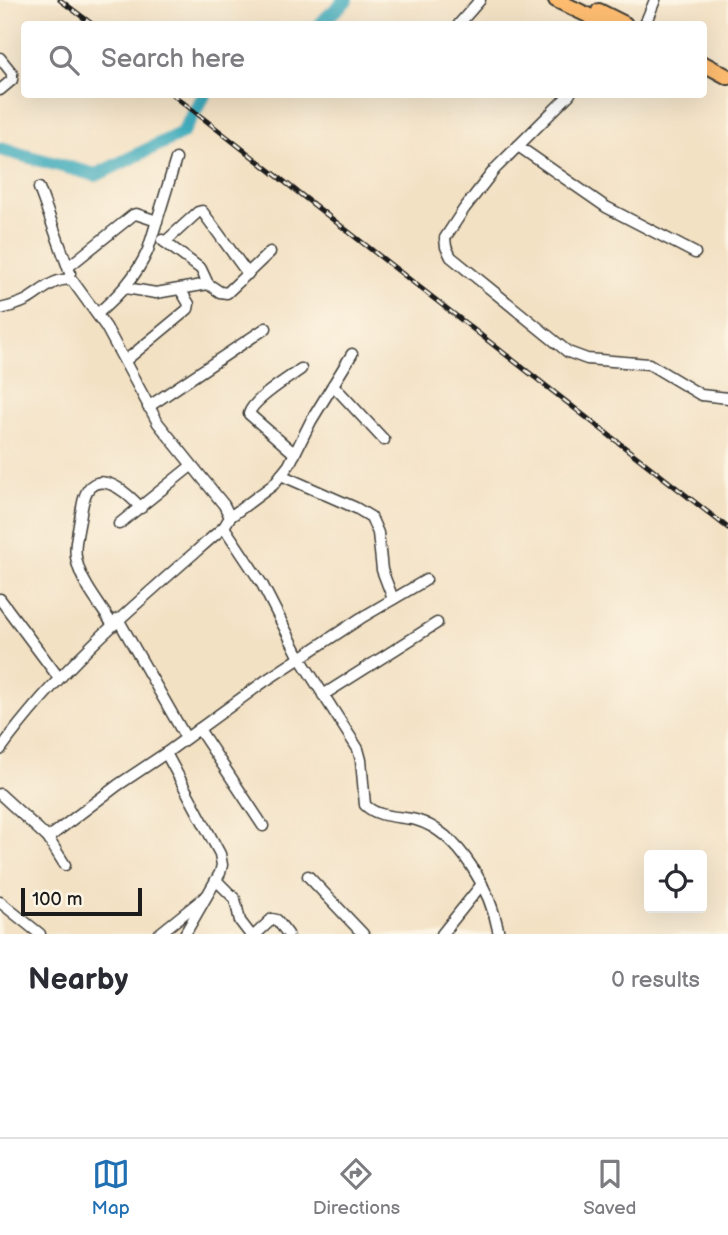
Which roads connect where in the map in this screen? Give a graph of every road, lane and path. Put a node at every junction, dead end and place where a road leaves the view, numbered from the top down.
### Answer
1 (480, 0) edge
2 (556, 0) edge
3 (575, 0) edge
4 (656, 0) edge
5 (462, 21) edge
6 (600, 21) edge
7 (619, 21) edge
8 (646, 21) edge
9 (0, 58) edge
10 (707, 66) edge
11 (707, 76) edge
12 (728, 77) edge
13 (728, 86) edge
14 (0, 90) edge
15 (566, 98) edge
16 (518, 146) junction
17 (176, 159) dead end
18 (39, 188) dead end
19 (157, 222) junction
20 (154, 233) junction
21 (166, 242) junction
22 (270, 252) dead end
23 (695, 253) dead end
24 (68, 267) junction
25 (248, 274) junction
26 (72, 280) junction
27 (208, 284) junction
28 (126, 288) junction
29 (180, 289) junction
30 (0, 309) edge
31 (97, 314) junction
32 (266, 328) dead end
33 (352, 355) dead end
34 (125, 360) junction
35 (301, 369) dead end
36 (333, 385) junction
37 (728, 398) edge
38 (148, 407) junction
39 (384, 440) dead end
40 (295, 454) junction
41 (191, 466) junction
42 (281, 475) junction
43 (141, 508) junction
44 (230, 517) junction
45 (119, 524) dead end
46 (224, 527) junction
47 (426, 580) dead end
48 (0, 599) edge
49 (393, 599) junction
50 (115, 622) junction
51 (437, 623) dead end
52 (300, 658) junction
53 (59, 678) junction
54 (323, 695) junction
55 (199, 729) junction
56 (186, 738) junction
57 (0, 750) edge
58 (166, 753) junction
59 (0, 794) edge
60 (263, 827) dead end
61 (48, 838) junction
62 (65, 865) dead end
63 (308, 876) dead end
64 (216, 880) junction
65 (482, 884) junction
66 (209, 894) junction
67 (0, 902) edge
68 (40, 934) edge
69 (159, 934) edge
70 (185, 934) edge
71 (253, 934) edge
72 (288, 934) edge
73 (363, 934) edge
74 (442, 934) edge
75 (499, 934) edge

1 - 5 street
2 - 6 highway
3 - 7 highway
4 - 8 street
9 - 14 street
10 - 12 highway
11 - 13 highway
15 - 16 street
16 - 23 street
16 - 37 street
17 - 19 street
18 - 24 street
19 - 20 street
19 - 24 street
20 - 21 street
20 - 28 street
21 - 25 street
21 - 27 street
22 - 25 street
24 - 26 street
25 - 27 street
26 - 30 street
26 - 31 street
27 - 29 street
28 - 29 street
28 - 31 street
29 - 34 street
31 - 34 street
32 - 38 street
33 - 36 street
34 - 38 street
35 - 40 street
36 - 39 street
36 - 40 street
38 - 41 street
40 - 42 street
41 - 43 street
41 - 44 street
42 - 44 street
42 - 49 street
43 - 45 street
43 - 50 street
44 - 46 street
46 - 50 street
46 - 52 street
47 - 49 street
48 - 53 street
49 - 52 street
50 - 53 street
50 - 56 street
51 - 54 street
52 - 54 street
52 - 55 street
53 - 57 street
54 - 65 street
55 - 56 street
55 - 60 street
56 - 58 street
58 - 61 street
58 - 64 street
59 - 61 street
61 - 62 street
63 - 73 street
64 - 66 street
64 - 71 street
65 - 74 street
65 - 75 street
66 - 69 street
66 - 70 street
67 - 68 street
71 - 72 street

